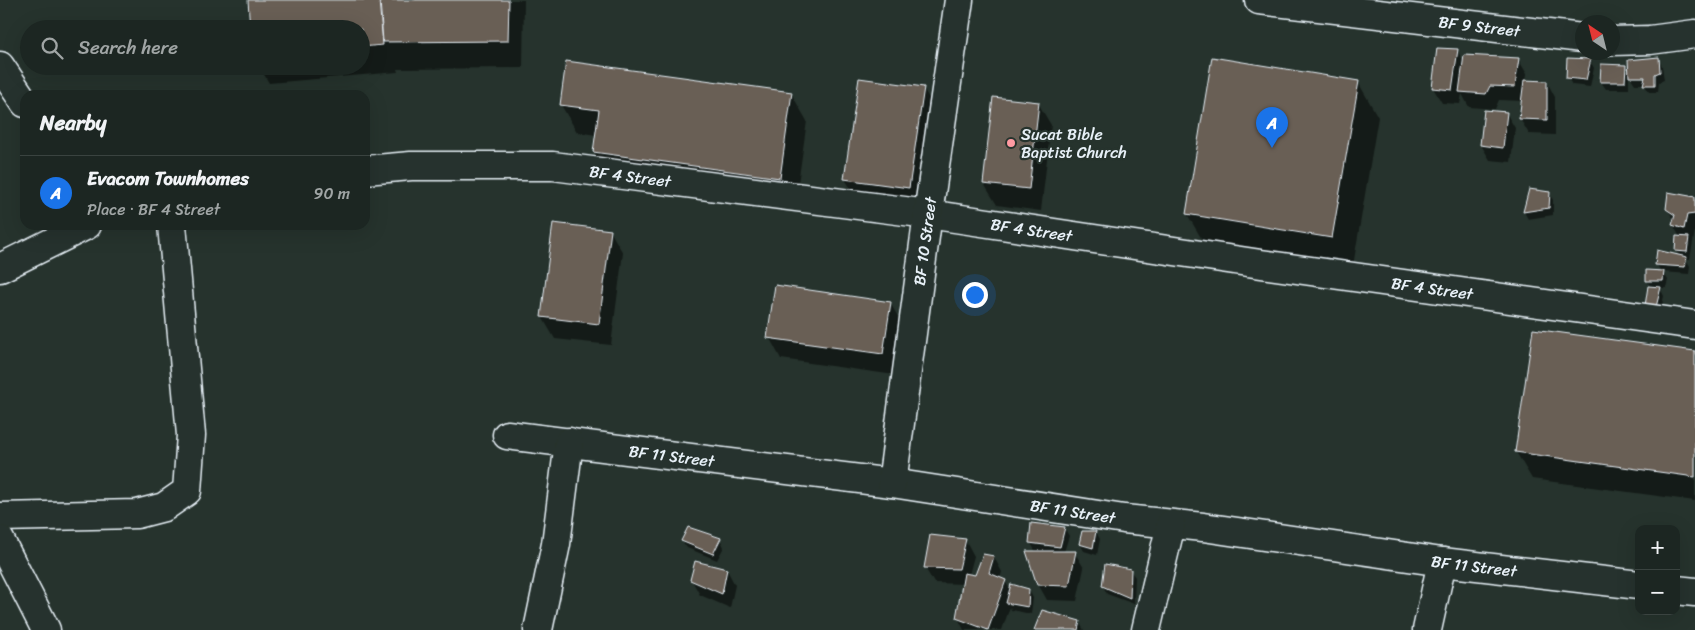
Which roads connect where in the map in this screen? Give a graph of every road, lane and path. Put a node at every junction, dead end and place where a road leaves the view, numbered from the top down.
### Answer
1 (959, 0) edge
2 (1259, 0) edge
3 (1695, 34) edge
4 (1575, 37) edge
5 (1620, 41) edge
6 (0, 66) edge
7 (20, 96) edge
8 (370, 170) edge
9 (928, 214) junction
10 (77, 230) edge
11 (172, 230) edge
12 (0, 268) edge
13 (1695, 325) edge
14 (507, 435) dead end
15 (569, 442) junction
16 (892, 483) junction
17 (0, 517) edge
18 (1171, 524) junction
19 (0, 540) edge
20 (1442, 562) junction
21 (1635, 585) edge
22 (1680, 590) edge
23 (1695, 592) edge
24 (46, 630) edge
25 (538, 630) edge
26 (1146, 630) edge
27 (1427, 630) edge

1 - 9 street, BF 10 Street
2 - 4 street, BF 9 Street
3 - 5 street
6 - 7 street
8 - 9 street, BF 4 Street
9 - 13 street, BF 4 Street
9 - 16 street, BF 10 Street
10 - 12 street
11 - 17 street
14 - 15 street, BF 11 Street
15 - 16 street, BF 11 Street
15 - 25 street
16 - 18 street, BF 11 Street
18 - 20 street, BF 11 Street
18 - 26 street
19 - 24 street
20 - 21 street, BF 11 Street
20 - 27 street
22 - 23 street

